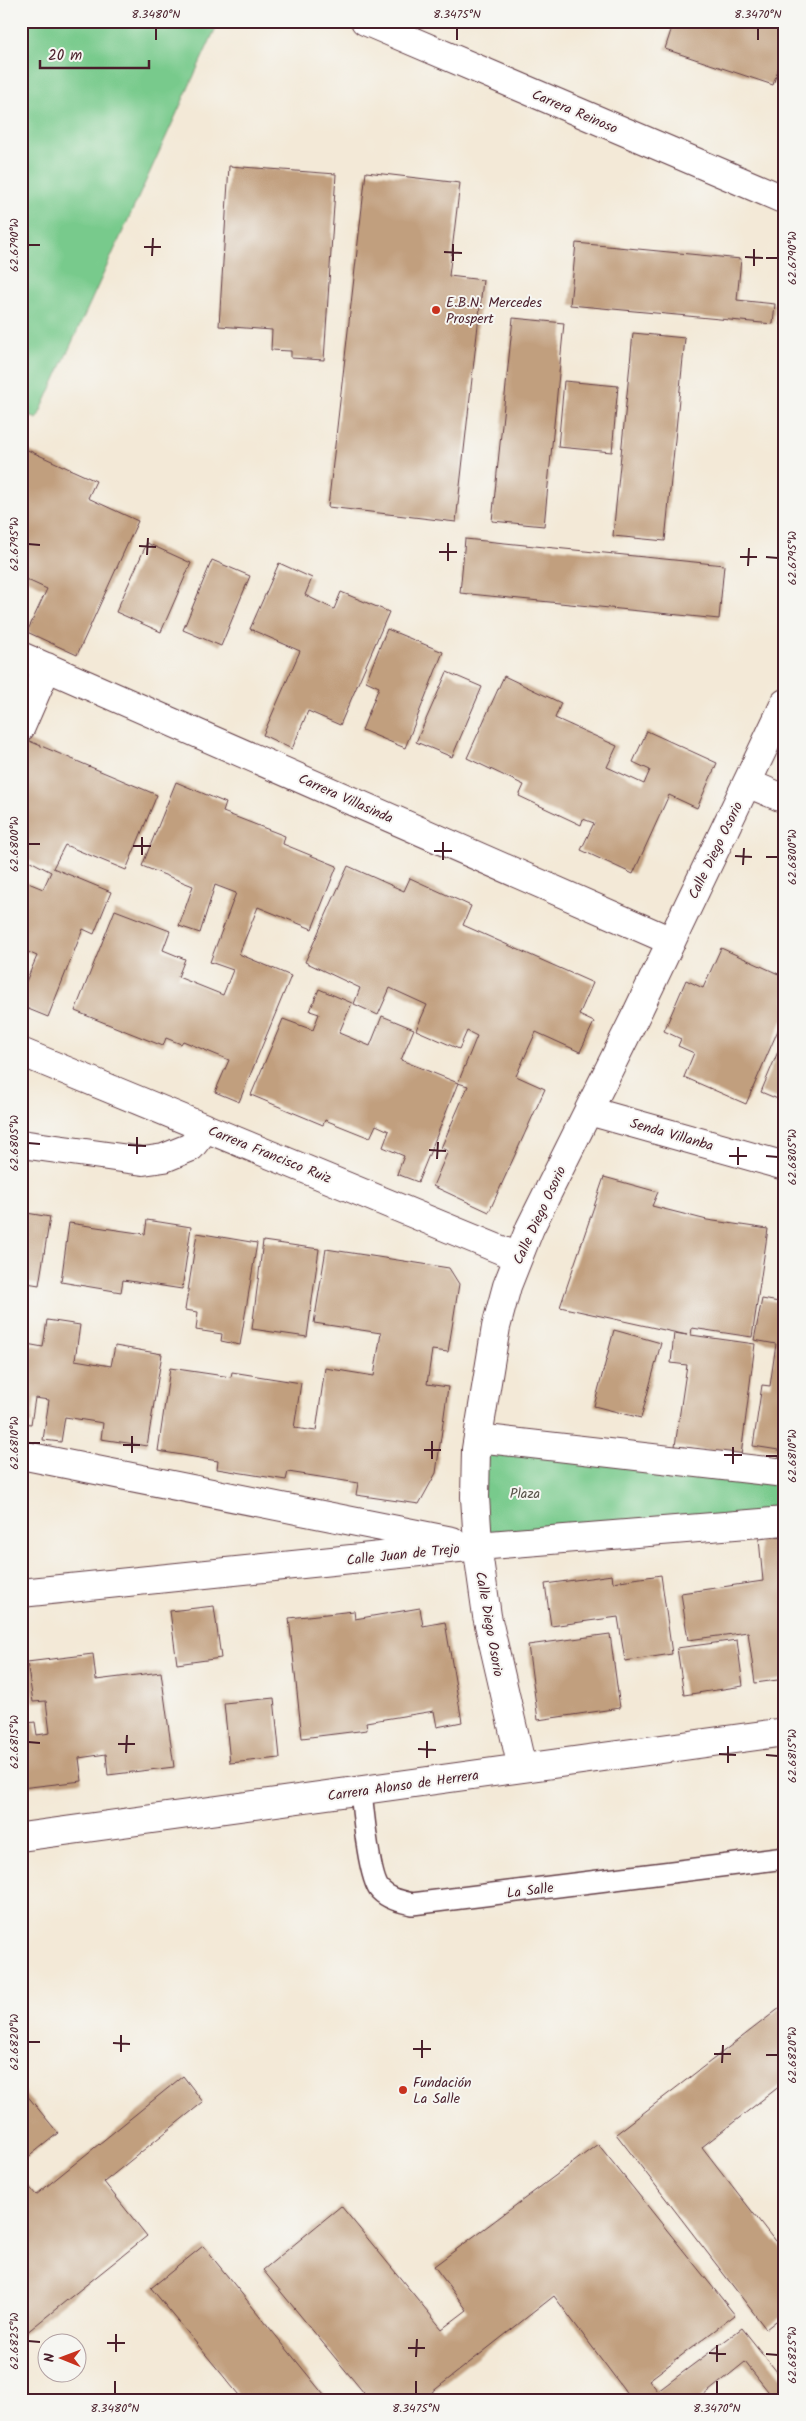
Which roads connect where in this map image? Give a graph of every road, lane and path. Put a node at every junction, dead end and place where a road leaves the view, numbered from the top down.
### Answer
1 (365, 21) edge
2 (396, 27) edge
3 (785, 200) edge
4 (21, 656) edge
5 (47, 667) junction
6 (785, 703) edge
7 (21, 727) edge
8 (778, 734) edge
9 (747, 783) junction
10 (785, 799) edge
11 (671, 941) junction
12 (21, 1052) edge
13 (589, 1111) junction
14 (206, 1128) junction
15 (21, 1144) edge
16 (785, 1166) edge
17 (518, 1257) junction
18 (478, 1438) junction
19 (21, 1455) edge
20 (785, 1473) edge
21 (785, 1521) edge
22 (478, 1546) junction
23 (21, 1593) edge
24 (785, 1732) edge
25 (522, 1768) junction
26 (361, 1791) junction
27 (21, 1837) edge
28 (785, 1858) edge

1 - 2 street, Carrera Reinoso
2 - 3 street, Carrera Reinoso
4 - 5 street, Carrera Villasinda
5 - 7 street
5 - 11 street, Carrera Villasinda
6 - 8 street, Calle Diego Osorio
8 - 9 street, Calle Diego Osorio
9 - 10 street
9 - 11 street, Calle Diego Osorio
11 - 13 street, Calle Diego Osorio
12 - 14 street, Carrera Francisco Ruiz
13 - 16 street, Senda Villanba
13 - 17 street, Calle Diego Osorio
14 - 15 street
14 - 17 street, Carrera Francisco Ruiz
17 - 18 street, Calle Diego Osorio
18 - 20 street
18 - 22 street, Calle Diego Osorio
19 - 22 street
21 - 22 street, Calle Juan de Trejo
22 - 23 street, Calle Juan de Trejo
22 - 25 street, Calle Diego Osorio
24 - 25 street, Carrera Alonso de Herrera
25 - 26 street, Carrera Alonso de Herrera
26 - 27 street, Carrera Alonso de Herrera
26 - 28 lane, La Salle

